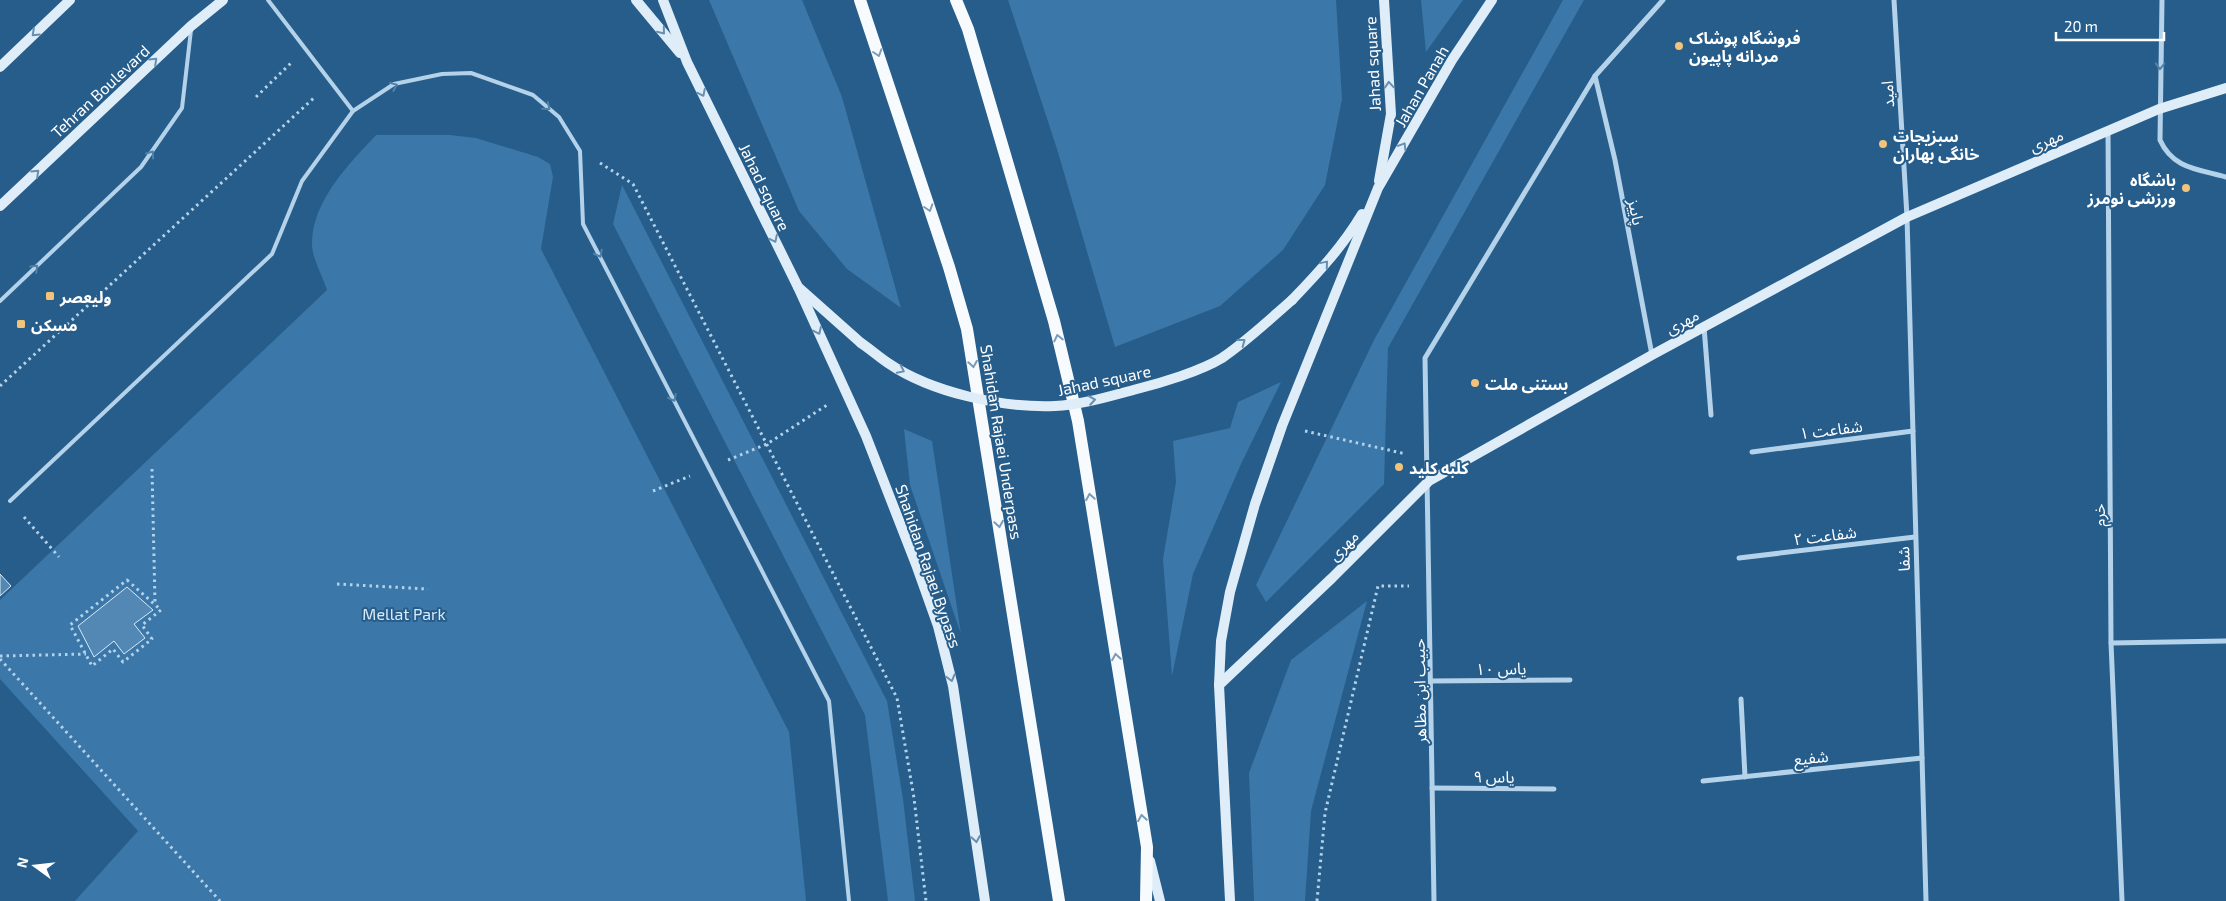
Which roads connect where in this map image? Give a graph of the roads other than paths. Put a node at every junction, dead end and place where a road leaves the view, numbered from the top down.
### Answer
1 (70, 0) edge
2 (223, 0) edge
3 (268, 0) edge
4 (636, 0) edge
5 (663, 0) edge
6 (956, 0) edge
7 (1384, 0) edge
8 (1492, 0) edge
9 (1663, 0) edge
10 (1894, 0) edge
11 (2162, 0) edge
12 (860, 2) edge
13 (191, 26) junction
14 (687, 62) junction
15 (0, 67) edge
16 (1595, 76) junction
17 (2226, 88) edge
18 (2159, 108) junction
19 (353, 111) junction
20 (2108, 129) junction
21 (2226, 177) edge
22 (1378, 188) junction
23 (0, 206) edge
24 (1906, 216) junction
25 (798, 287) junction
26 (0, 301) edge
27 (1704, 326) junction
28 (1652, 355) junction
29 (1711, 415) dead end
30 (1912, 431) junction
31 (1752, 452) dead end
32 (1429, 482) junction
33 (10, 501) road end
34 (1915, 537) junction
35 (1738, 558) dead end
36 (2226, 641) edge
37 (2111, 643) junction
38 (1570, 680) dead end
39 (1431, 682) junction
40 (1219, 685) junction
41 (1741, 699) dead end
42 (1922, 758) junction
43 (1745, 777) junction
44 (1703, 781) dead end
45 (1432, 788) junction
46 (1554, 789) dead end
47 (1147, 847) junction
48 (1054, 862) junction
49 (849, 901) edge
50 (986, 901) edge
51 (1052, 901) edge
52 (1059, 901) edge
53 (1146, 901) edge
54 (1160, 901) edge
55 (1230, 901) edge
56 (1434, 901) edge
57 (1926, 901) edge
58 (2122, 901) edge

1 -> 15 main road
2 - 13 main road, Tehran Boulevard
3 - 19 lane
4 -> 14 main road
5 - 14 main road, Jahad square
47 -> 6 main road
22 -> 7 main road, Jahad square
22 -> 8 main road, Jahan Panah
9 - 16 street, حبیب ابن مظاهر
10 - 24 street, امید
11 -> 18 street
12 -> 48 main road, Shahidan Rajaei Underpass
23 -> 13 main road, Tehran Boulevard
26 -> 13 lane
14 -> 25 main road, Jahad square
16 - 28 street, پاییز
16 - 32 street, حبیب ابن مظاهر
17 - 18 main road, مهری
18 - 20 main road, مهری
18 - 21 street
19 - 33 lane
19 -> 49 lane
20 - 24 main road, مهری
20 - 37 street, خرم
25 -> 22 main road, Jahad square, bridge
22 - 40 main road
24 - 27 main road, مهری
24 - 30 street, شفا
25 -> 50 main road, Shahidan Rajaei Bypass
27 - 28 main road, مهری
27 - 29 street
28 - 32 main road, مهری
30 - 31 street, شفاعت ۱
30 - 34 street, شفا
32 - 39 street, حبیب ابن مظاهر
32 - 40 main road, مهری
34 - 35 street, شفاعت ۲
34 - 42 street, شفا
36 - 37 street
37 - 58 street, خرم
38 - 39 street, یاس ۱۰
39 - 45 street, حبیب ابن مظاهر
40 - 55 main road
41 - 43 street
42 - 43 street, شفیع
42 - 57 street, شفا
43 - 44 street, شفیع
45 - 46 street, یاس ۹
45 - 56 street, حبیب ابن مظاهر
47 - 53 main road
47 - 54 main road
48 - 51 main road
48 - 52 main road, Shahidan Rajaei Underpass

